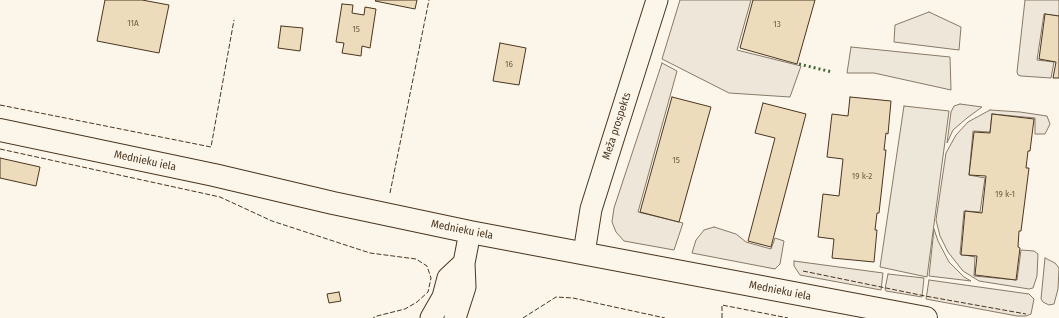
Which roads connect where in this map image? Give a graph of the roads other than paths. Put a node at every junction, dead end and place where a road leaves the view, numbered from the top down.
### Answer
1 (657, 0) edge
2 (0, 130) edge
3 (470, 232) junction
4 (584, 253) junction
5 (464, 263) junction
6 (431, 318) edge
7 (455, 318) edge
8 (926, 318) edge

1 - 4 street, Meža prospekts
2 - 3 street, Mednieku iela
3 - 4 street, Mednieku iela
3 - 5 street
4 - 8 street, Mednieku iela
5 - 6 street
5 - 7 street

